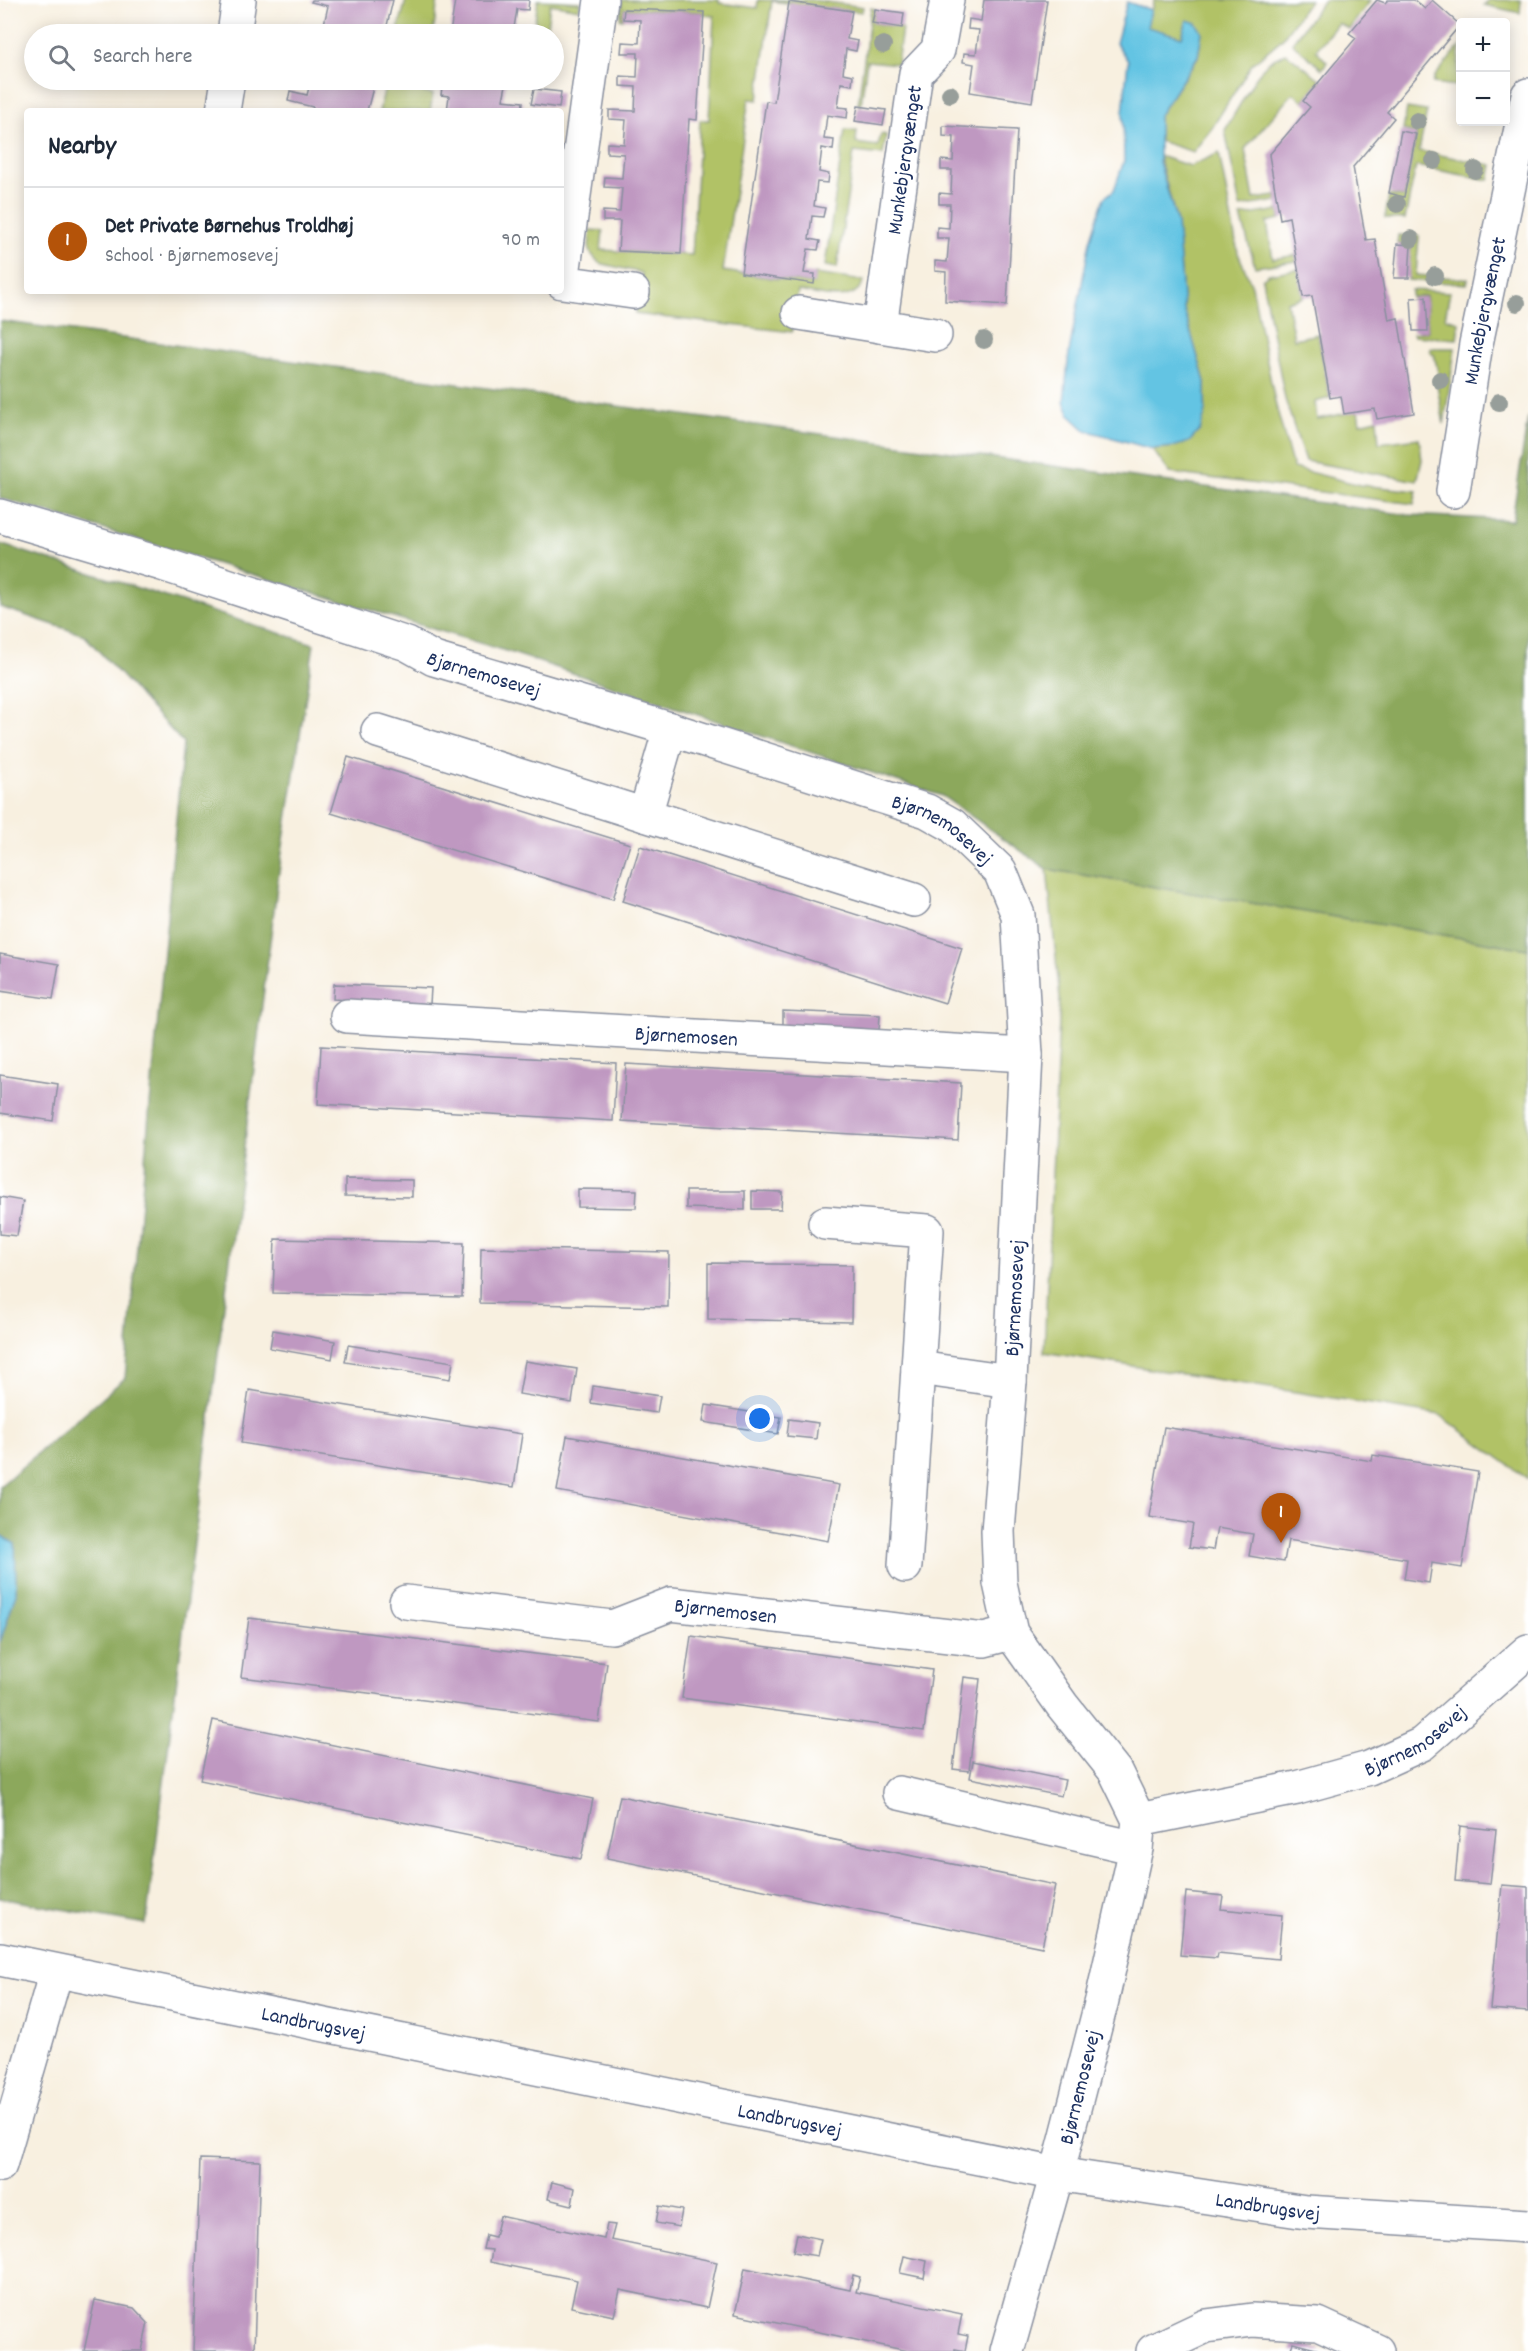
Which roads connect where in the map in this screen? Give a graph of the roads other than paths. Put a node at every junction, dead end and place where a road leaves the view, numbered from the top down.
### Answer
1 (239, 0) edge
2 (601, 0) edge
3 (947, 0) edge
4 (235, 24) edge
5 (226, 90) edge
6 (1528, 95) edge
7 (223, 108) edge
8 (564, 261) edge
9 (564, 282) edge
10 (633, 292) dead end
11 (799, 313) dead end
12 (880, 326) junction
13 (935, 335) dead end
14 (1453, 491) dead end
15 (0, 516) edge
16 (670, 729) junction
17 (378, 731) dead end
18 (645, 815) junction
19 (914, 900) dead end
20 (346, 1016) dead end
21 (1026, 1055) junction
22 (825, 1223) dead end
23 (918, 1368) junction
24 (1010, 1381) junction
25 (905, 1566) dead end
26 (406, 1602) dead end
27 (1011, 1632) junction
28 (1528, 1651) edge
29 (898, 1793) dead end
30 (1138, 1834) junction
31 (0, 1959) edge
32 (56, 1972) junction
33 (0, 2165) edge
34 (1057, 2174) junction
35 (1528, 2226) edge
36 (1006, 2351) edge
37 (1153, 2351) edge
38 (1377, 2351) edge

1 - 4 street
2 - 8 street
3 - 12 street, Munkebjergvænget
5 - 7 street
6 - 14 street, Munkebjergvænget
9 - 10 street
11 - 12 street
12 - 13 street
15 - 16 street, Bjørnemosevej
16 - 18 street
16 - 21 street, Bjørnemosevej
17 - 18 street
18 - 19 street
20 - 21 street, Bjørnemosen
21 - 24 street, Bjørnemosevej
22 - 23 street
23 - 24 street
23 - 25 street
24 - 27 street, Bjørnemosevej
26 - 27 street, Bjørnemosen
27 - 30 street, Bjørnemosevej
28 - 30 street, Bjørnemosevej
29 - 30 street
30 - 34 street, Bjørnemosevej
31 - 32 street, Landbrugsvej
32 - 33 street
32 - 34 street, Landbrugsvej
34 - 35 street, Landbrugsvej
34 - 36 street, Bjørnemosevej
37 - 38 street

